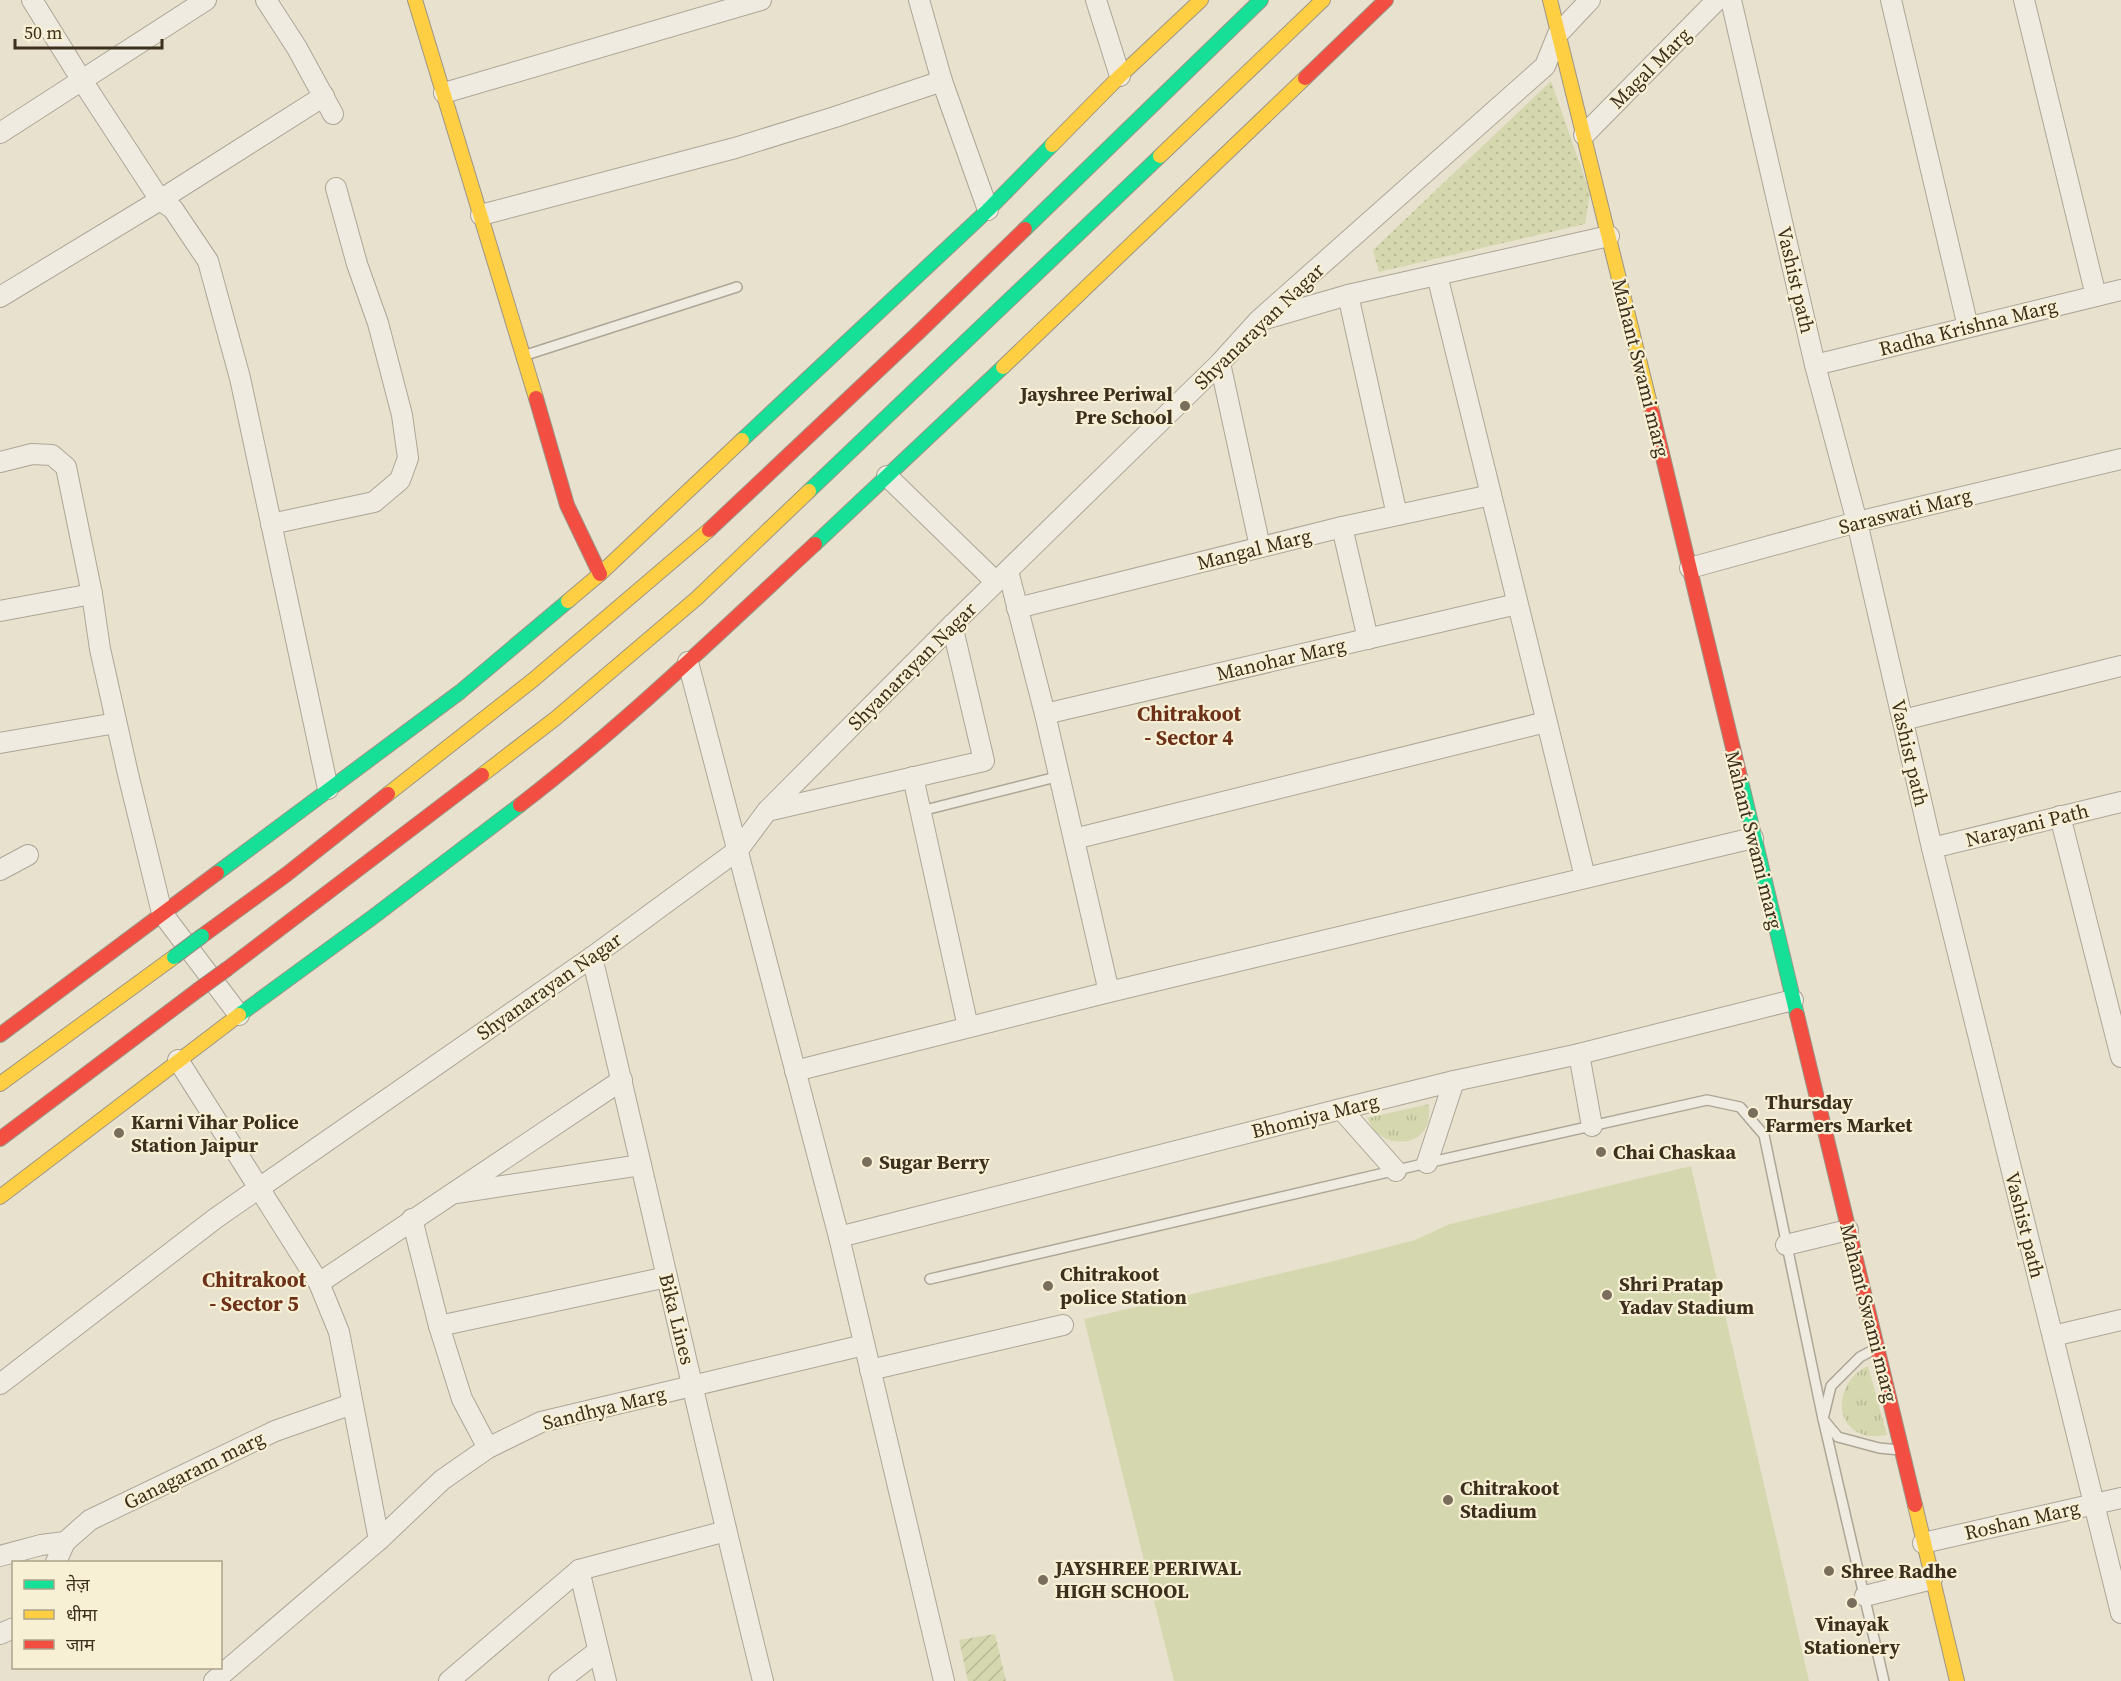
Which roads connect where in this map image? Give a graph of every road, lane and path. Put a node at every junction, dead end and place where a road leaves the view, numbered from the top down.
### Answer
1 (32, 0) edge
2 (206, 0) edge
3 (266, 0) edge
4 (416, 0) edge
5 (761, 0) edge
6 (919, 0) edge
7 (1096, 0) edge
8 (1201, 0) edge
9 (1261, 0) edge
10 (1323, 0) edge
11 (1386, 0) edge
12 (1550, 0) edge
13 (1590, 0) edge
14 (1717, 0) edge
15 (1731, 0) edge
16 (1891, 0) edge
17 (2024, 0) edge
18 (1558, 34) junction
19 (1120, 76) junction
20 (81, 80) junction
21 (942, 81) junction
22 (444, 93) junction
23 (324, 96) junction
24 (333, 114) dead end
25 (0, 133) edge
26 (1584, 135) junction
27 (336, 188) dead end
28 (160, 200) junction
29 (988, 210) junction
30 (481, 214) junction
31 (1609, 236) junction
32 (1437, 275) junction
33 (737, 287) dead end
34 (2121, 290) edge
35 (1348, 295) junction
36 (2096, 296) junction
37 (0, 297) edge
38 (1259, 320) junction
39 (1968, 327) junction
40 (523, 356) junction
41 (1220, 363) junction
42 (1815, 365) junction
43 (2121, 459) edge
44 (0, 462) edge
45 (887, 476) junction
46 (1491, 495) junction
47 (1397, 515) junction
48 (1857, 522) junction
49 (271, 524) junction
50 (1342, 528) junction
51 (1260, 547) junction
52 (1690, 568) junction
53 (600, 574) junction
54 (1002, 577) junction
55 (92, 594) junction
56 (1517, 604) junction
57 (1017, 608) junction
58 (0, 611) edge
59 (952, 625) junction
60 (1368, 639) junction
61 (688, 662) junction
62 (2121, 666) edge
63 (1045, 714) junction
64 (1903, 720) junction
65 (1546, 722) junction
66 (116, 723) junction
67 (0, 743) edge
68 (1060, 776) junction
69 (913, 777) junction
70 (328, 789) junction
71 (2121, 802) edge
72 (921, 810) junction
73 (767, 811) junction
74 (2060, 816) junction
75 (1753, 838) junction
76 (1074, 839) junction
77 (1932, 848) junction
78 (738, 850) junction
79 (28, 855) dead end
80 (0, 870) edge
81 (1585, 877) junction
82 (162, 913) junction
83 (592, 957) junction
84 (1109, 992) junction
85 (1793, 1000) junction
86 (240, 1015) junction
87 (968, 1027) junction
88 (0, 1035) edge
89 (1579, 1054) junction
90 (2121, 1057) edge
91 (178, 1060) junction
92 (795, 1071) junction
93 (622, 1080) junction
94 (1454, 1081) junction
95 (0, 1084) edge
96 (1341, 1109) junction
97 (1592, 1126) junction
98 (0, 1139) edge
99 (1427, 1163) junction
100 (640, 1165) junction
101 (1396, 1171) junction
102 (258, 1188) junction
103 (449, 1194) junction
104 (0, 1197) edge
105 (412, 1219) junction
106 (1848, 1230) junction
107 (839, 1237) junction
108 (1786, 1245) junction
109 (667, 1277) junction
110 (930, 1279) dead end
111 (319, 1283) junction
112 (2121, 1320) edge
113 (1063, 1325) dead end
114 (439, 1326) junction
115 (2053, 1336) junction
116 (864, 1345) junction
117 (1877, 1348) junction
118 (870, 1370) junction
119 (0, 1384) edge
120 (693, 1385) junction
121 (352, 1404) junction
122 (1823, 1419) junction
123 (488, 1448) junction
124 (1903, 1450) junction
125 (2121, 1498) edge
126 (2094, 1504) junction
127 (726, 1531) junction
128 (379, 1540) junction
129 (65, 1542) junction
130 (1923, 1543) junction
131 (0, 1556) edge
132 (57, 1561) edge
133 (579, 1570) junction
134 (1932, 1579) junction
135 (1865, 1596) junction
136 (2121, 1613) edge
137 (598, 1651) junction
138 (214, 1681) edge
139 (449, 1681) edge
140 (558, 1681) edge
141 (606, 1681) edge
142 (763, 1681) edge
143 (944, 1681) edge
144 (1884, 1681) edge
145 (1958, 1681) edge

1 - 20 street
2 - 20 street
3 - 23 street
4 - 22 main road
5 - 22 street
6 - 21 street
7 - 19 street
8 - 19 main road
9 - 95 main road, bridge
10 - 98 main road, bridge
11 - 45 main road
12 - 18 main road, Mahant Swami marg
13 - 18 street, Shyanarayan Nagar
14 - 26 street, Magal Marg
15 - 42 street, Vashist path
16 - 39 street
17 - 36 street
18 - 26 main road, Mahant Swami marg
18 - 38 street, Shyanarayan Nagar
19 - 29 main road
20 - 25 street
20 - 28 street
21 - 29 street
21 - 30 street
22 - 30 main road
23 - 24 street
23 - 28 street
26 - 31 main road, Mahant Swami marg
27 - 49 street
28 - 37 street
28 - 49 street
29 - 53 main road
30 - 40 main road
31 - 32 street
31 - 52 main road, Mahant Swami marg
32 - 35 street
32 - 46 street
33 - 40 lane
34 - 36 street, Radha Krishna Marg
35 - 38 street
35 - 47 street
36 - 39 street, Radha Krishna Marg
38 - 41 street, Shyanarayan Nagar
39 - 42 street, Radha Krishna Marg
40 - 53 main road
41 - 51 street
41 - 54 street, Shyanarayan Nagar
42 - 48 street, Vashist path
43 - 48 street, Saraswati Marg
44 - 55 street
45 - 54 street
45 - 61 main road
46 - 47 street, Mangal Marg
46 - 56 street
47 - 50 street, Mangal Marg
48 - 52 street, Saraswati Marg
48 - 64 street, Vashist path
49 - 70 street
50 - 51 street, Mangal Marg
50 - 60 street
51 - 57 street, Mangal Marg
52 - 75 main road, Mahant Swami marg
53 - 70 main road
54 - 57 street
54 - 59 street, Shyanarayan Nagar
55 - 58 street
55 - 66 street
56 - 60 street, Manohar Marg
56 - 65 street
57 - 63 street
59 - 69 street
59 - 73 street, Shyanarayan Nagar
60 - 63 street, Manohar Marg
61 - 78 street
61 - 86 main road
62 - 64 street
63 - 68 street
64 - 77 street, Vashist path
65 - 76 street
65 - 81 street
66 - 67 street
66 - 82 street
68 - 72 lane
68 - 76 street
69 - 72 street
69 - 73 street
70 - 82 main road
71 - 74 street, Narayani Path
72 - 87 street
73 - 78 street, Shyanarayan Nagar
74 - 77 street, Narayani Path
74 - 90 street
75 - 81 street
75 - 85 main road, Mahant Swami marg
76 - 84 street
77 - 115 street, Vashist path
78 - 83 street, Shyanarayan Nagar
78 - 92 street
79 - 80 street
81 - 84 street
82 - 86 street
82 - 88 main road
83 - 93 street, Bika Lines
83 - 102 street, Shyanarayan Nagar
84 - 87 street
85 - 89 street, Bhomiya Marg
85 - 106 main road, Mahant Swami marg
86 - 91 main road
87 - 92 street
89 - 94 street, Bhomiya Marg
89 - 97 street
91 - 102 street
91 - 104 main road
92 - 107 street
93 - 100 street, Bika Lines
93 - 103 street
94 - 96 street, Bhomiya Marg
94 - 99 street
96 - 101 street
96 - 107 street, Bhomiya Marg
97 - 99 lane
97 - 108 lane
99 - 101 lane
100 - 103 street
100 - 109 street, Bika Lines
101 - 110 lane
102 - 111 street
102 - 119 street, Shyanarayan Nagar
103 - 105 street
105 - 111 street
105 - 114 street
106 - 108 street
106 - 117 main road, Mahant Swami marg
107 - 116 street
108 - 122 lane
109 - 114 street
109 - 120 street, Bika Lines
111 - 121 street
112 - 115 street
113 - 118 street
114 - 123 street
115 - 126 street, Vashist path
116 - 118 street
116 - 120 street, Sandhya Marg
117 - 122 lane
117 - 124 main road, Mahant Swami marg
118 - 143 street
120 - 123 street, Sandhya Marg
120 - 127 street, Bika Lines
121 - 128 street
121 - 129 street, Ganagaram marg
122 - 124 lane
122 - 135 lane
123 - 128 street, Sandhya Marg
124 - 130 main road, Mahant Swami marg
125 - 126 street, Roshan Marg
126 - 130 street, Roshan Marg
126 - 136 street, Vashist path
127 - 133 street
127 - 142 street, Bika Lines
128 - 138 street, Sandhya Marg
129 - 131 street
129 - 132 street, Ganagaram marg
130 - 134 main road, Mahant Swami marg
133 - 137 street
133 - 139 street
134 - 135 street
134 - 145 main road, Mahant Swami marg
135 - 144 lane
137 - 140 street
137 - 141 street

